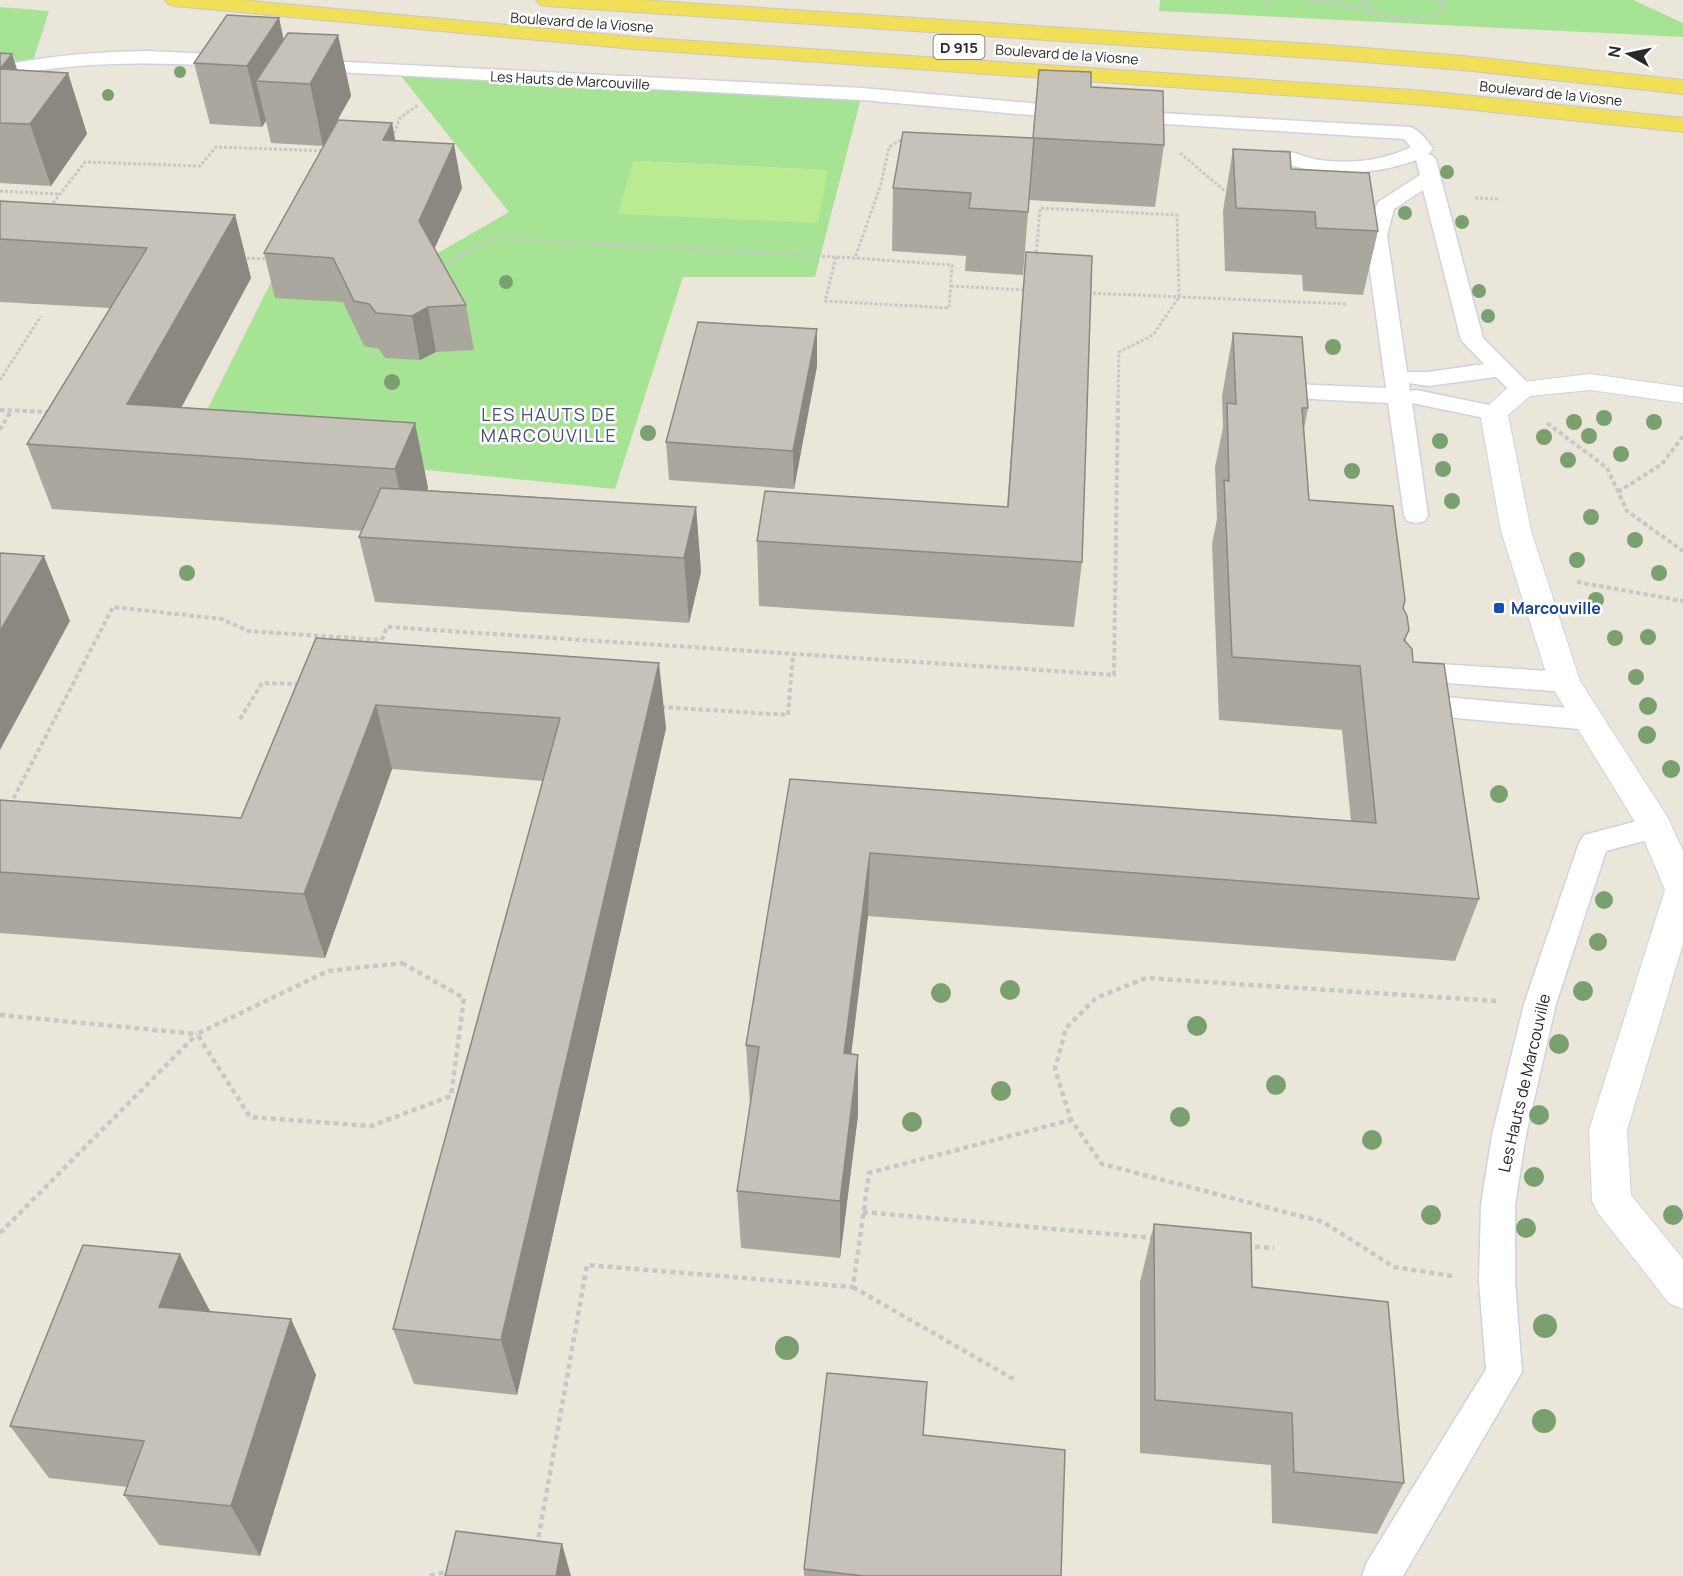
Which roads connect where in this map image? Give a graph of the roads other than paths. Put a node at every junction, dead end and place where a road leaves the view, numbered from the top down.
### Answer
1 (175, 0) edge
2 (234, 0) edge
3 (546, 0) edge
4 (621, 5) junction
5 (250, 62) edge
6 (284, 64) edge
7 (1683, 70) edge
8 (0, 72) edge
9 (1683, 87) edge
10 (1683, 108) edge
11 (1683, 125) edge
12 (1423, 149) junction
13 (1431, 177) junction
14 (1230, 195) road end
15 (1501, 369) junction
16 (1408, 390) junction
17 (1293, 391) edge
18 (1680, 395) edge
19 (1509, 400) junction
20 (1416, 515) dead end
21 (1399, 671) edge
22 (1564, 682) junction
23 (1401, 703) edge
24 (1590, 720) junction
25 (1656, 827) junction
26 (1683, 1290) edge
27 (1381, 1576) edge

1 - 11 main road
2 - 10 main road, Boulevard de la Viosne / D 915
3 - 4 main road, Boulevard de la Viosne / D 915
4 - 7 main road
4 - 9 main road, Boulevard de la Viosne / D 915
5 - 8 lane
6 - 12 lane, Les Hauts de Marcouville
12 - 13 lane
12 - 14 lane
13 - 15 lane
13 - 16 lane
15 - 16 lane
15 - 19 lane
16 - 17 lane
16 - 19 lane
16 - 20 lane
18 - 19 street
19 - 22 street
21 - 22 lane
22 - 24 street
23 - 24 lane
24 - 25 street
25 - 26 street
25 - 27 lane, Les Hauts de Marcouville

